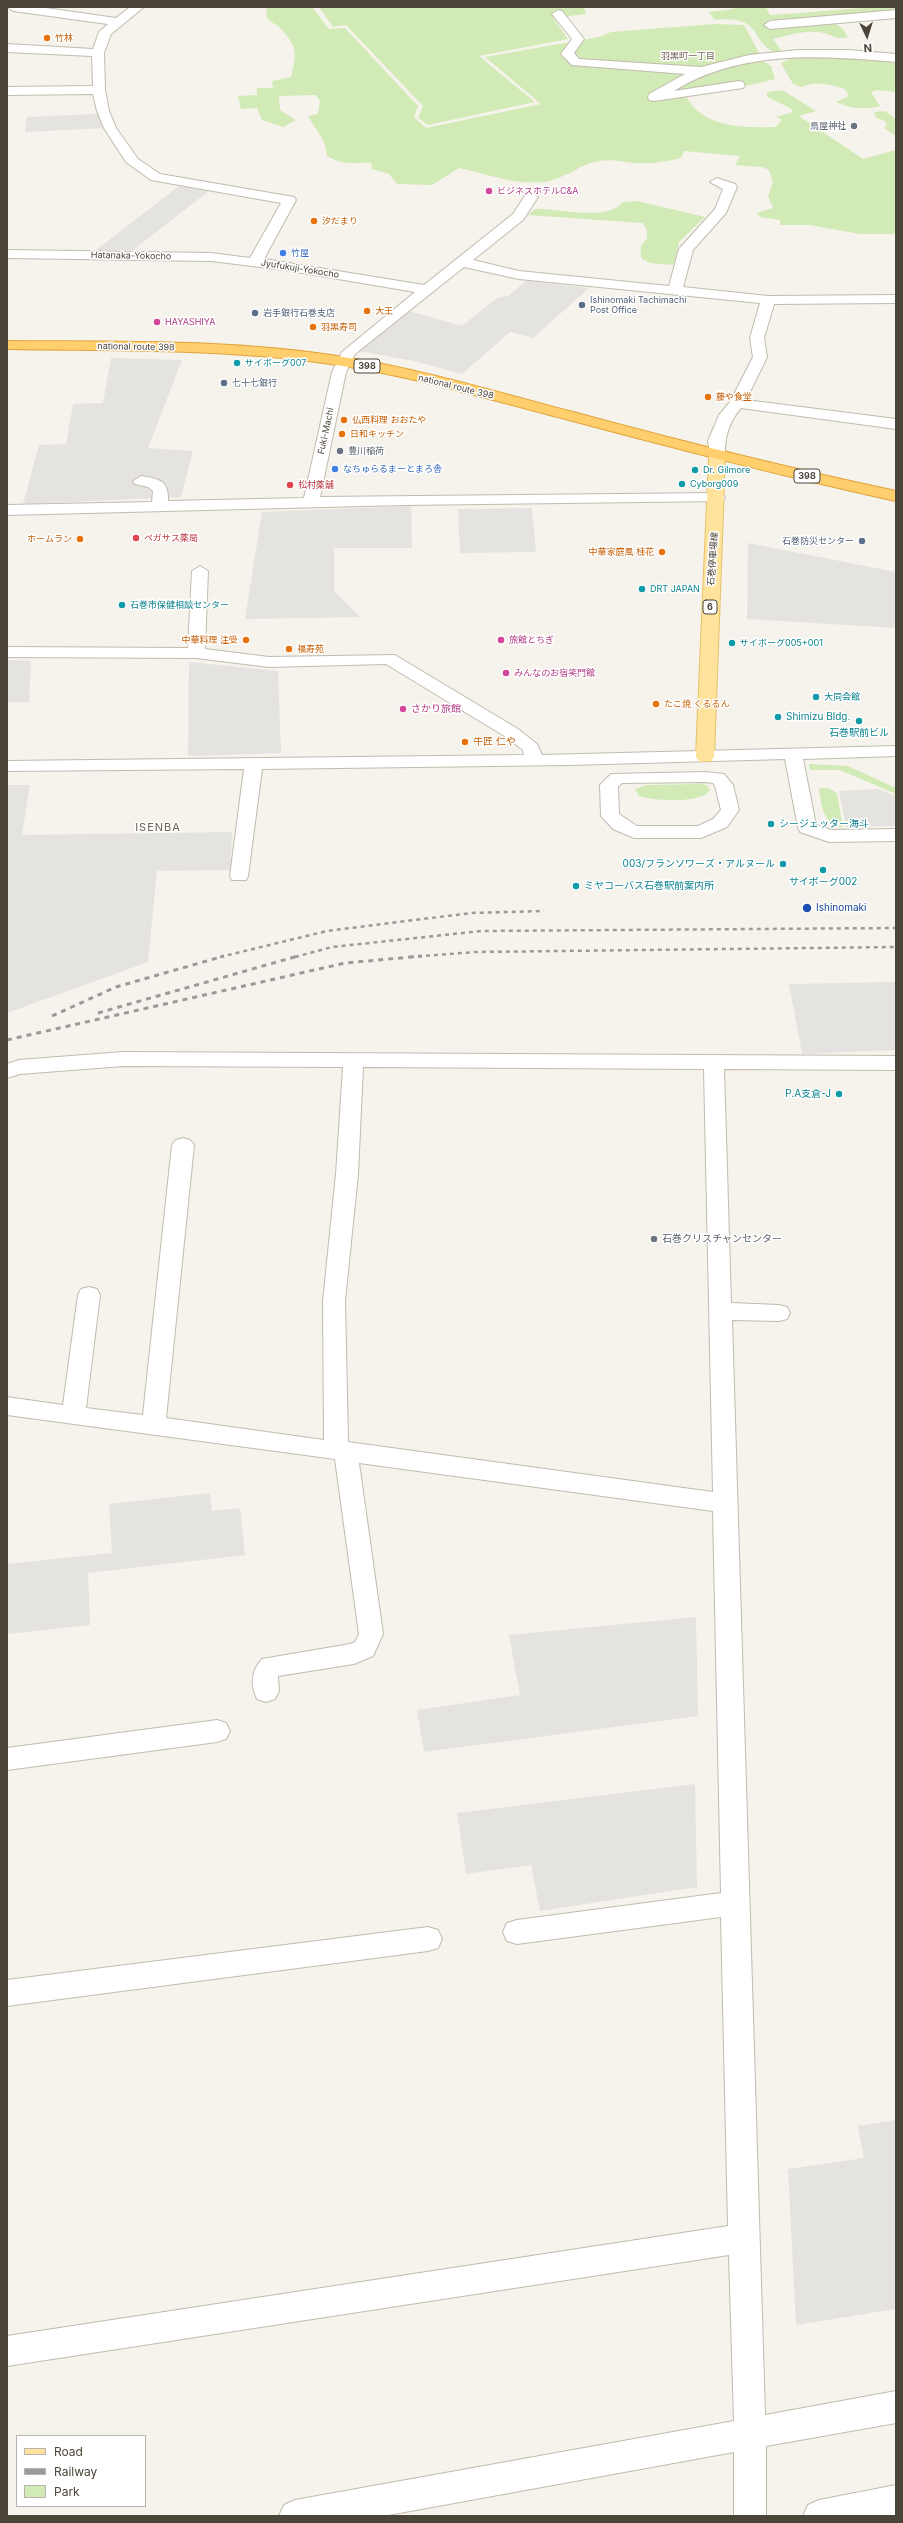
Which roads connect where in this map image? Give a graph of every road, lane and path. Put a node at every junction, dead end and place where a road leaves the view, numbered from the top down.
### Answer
1 (13, 7) edge
2 (138, 7) edge
3 (558, 14) dead end
4 (896, 14) edge
5 (119, 22) junction
6 (770, 25) dead end
7 (7, 48) edge
8 (98, 54) junction
9 (896, 58) edge
10 (702, 71) junction
11 (739, 85) dead end
12 (99, 90) junction
13 (7, 91) edge
14 (717, 182) dead end
15 (531, 197) dead end
16 (7, 254) edge
17 (255, 262) junction
18 (462, 262) junction
19 (427, 290) junction
20 (675, 291) junction
21 (896, 299) edge
22 (768, 300) junction
23 (7, 345) edge
24 (343, 361) junction
25 (737, 403) junction
26 (896, 424) edge
27 (717, 456) junction
28 (141, 481) dead end
29 (896, 496) edge
30 (716, 498) junction
31 (311, 502) junction
32 (160, 505) junction
33 (7, 510) edge
34 (200, 571) dead end
35 (7, 652) edge
36 (196, 653) junction
37 (896, 751) edge
38 (793, 754) junction
39 (705, 757) junction
40 (535, 760) junction
41 (254, 763) junction
42 (7, 766) edge
43 (705, 777) junction
44 (896, 836) edge
45 (239, 876) dead end
46 (353, 1062) junction
47 (714, 1063) junction
48 (896, 1063) edge
49 (7, 1071) edge
50 (183, 1145) dead end
51 (89, 1295) dead end
52 (720, 1311) junction
53 (779, 1313) dead end
54 (7, 1406) edge
55 (73, 1416) junction
56 (154, 1426) junction
57 (342, 1450) junction
58 (726, 1503) junction
59 (266, 1691) dead end
60 (217, 1731) dead end
61 (7, 1759) edge
62 (735, 1903) junction
63 (517, 1932) dead end
64 (428, 1939) dead end
65 (7, 1993) edge
66 (744, 2238) junction
67 (7, 2350) edge
68 (896, 2407) edge
69 (750, 2433) junction
70 (896, 2502) edge
71 (295, 2516) edge
72 (750, 2516) edge
73 (819, 2516) edge

1 - 5 street
2 - 5 street
3 - 10 street
4 - 6 street
5 - 8 street
7 - 8 street
8 - 12 street
9 - 10 street
10 - 11 street
12 - 13 street
12 - 17 street, Jyufukuji-Yokocho
14 - 20 street
15 - 18 street
16 - 17 street, Hatanaka-Yokocho
17 - 19 street, Jyufukuji-Yokocho
18 - 19 street
18 - 20 street
19 - 24 street
20 - 22 street
21 - 22 street
22 - 25 street
23 - 24 highway, national route 398 / 398
24 - 27 highway, national route 398 / 398
24 - 31 street, Fuki-Machi
25 - 26 street
25 - 27 street
27 - 29 highway, national route 398 / 398
27 - 30 main road, 石巻停車場線 / 6
28 - 32 street
30 - 31 street
30 - 39 main road, 石巻停車場線 / 6
31 - 32 street
32 - 33 street
34 - 36 street
35 - 36 street
36 - 40 street
37 - 38 street
38 - 39 street
38 - 44 street
39 - 40 street
39 - 43 street
40 - 41 street
41 - 42 street
41 - 45 street
43 - 43 street
46 - 47 street
46 - 49 street
46 - 57 street
47 - 48 street
47 - 52 street
50 - 56 street
51 - 55 street
52 - 53 street
52 - 58 street
54 - 55 street
55 - 56 street
56 - 57 street
57 - 58 street
57 - 59 street
58 - 62 street
60 - 61 street
62 - 63 street
62 - 66 street
64 - 65 street
66 - 67 street
66 - 69 street
68 - 69 street
69 - 71 street
69 - 72 street
70 - 73 street

